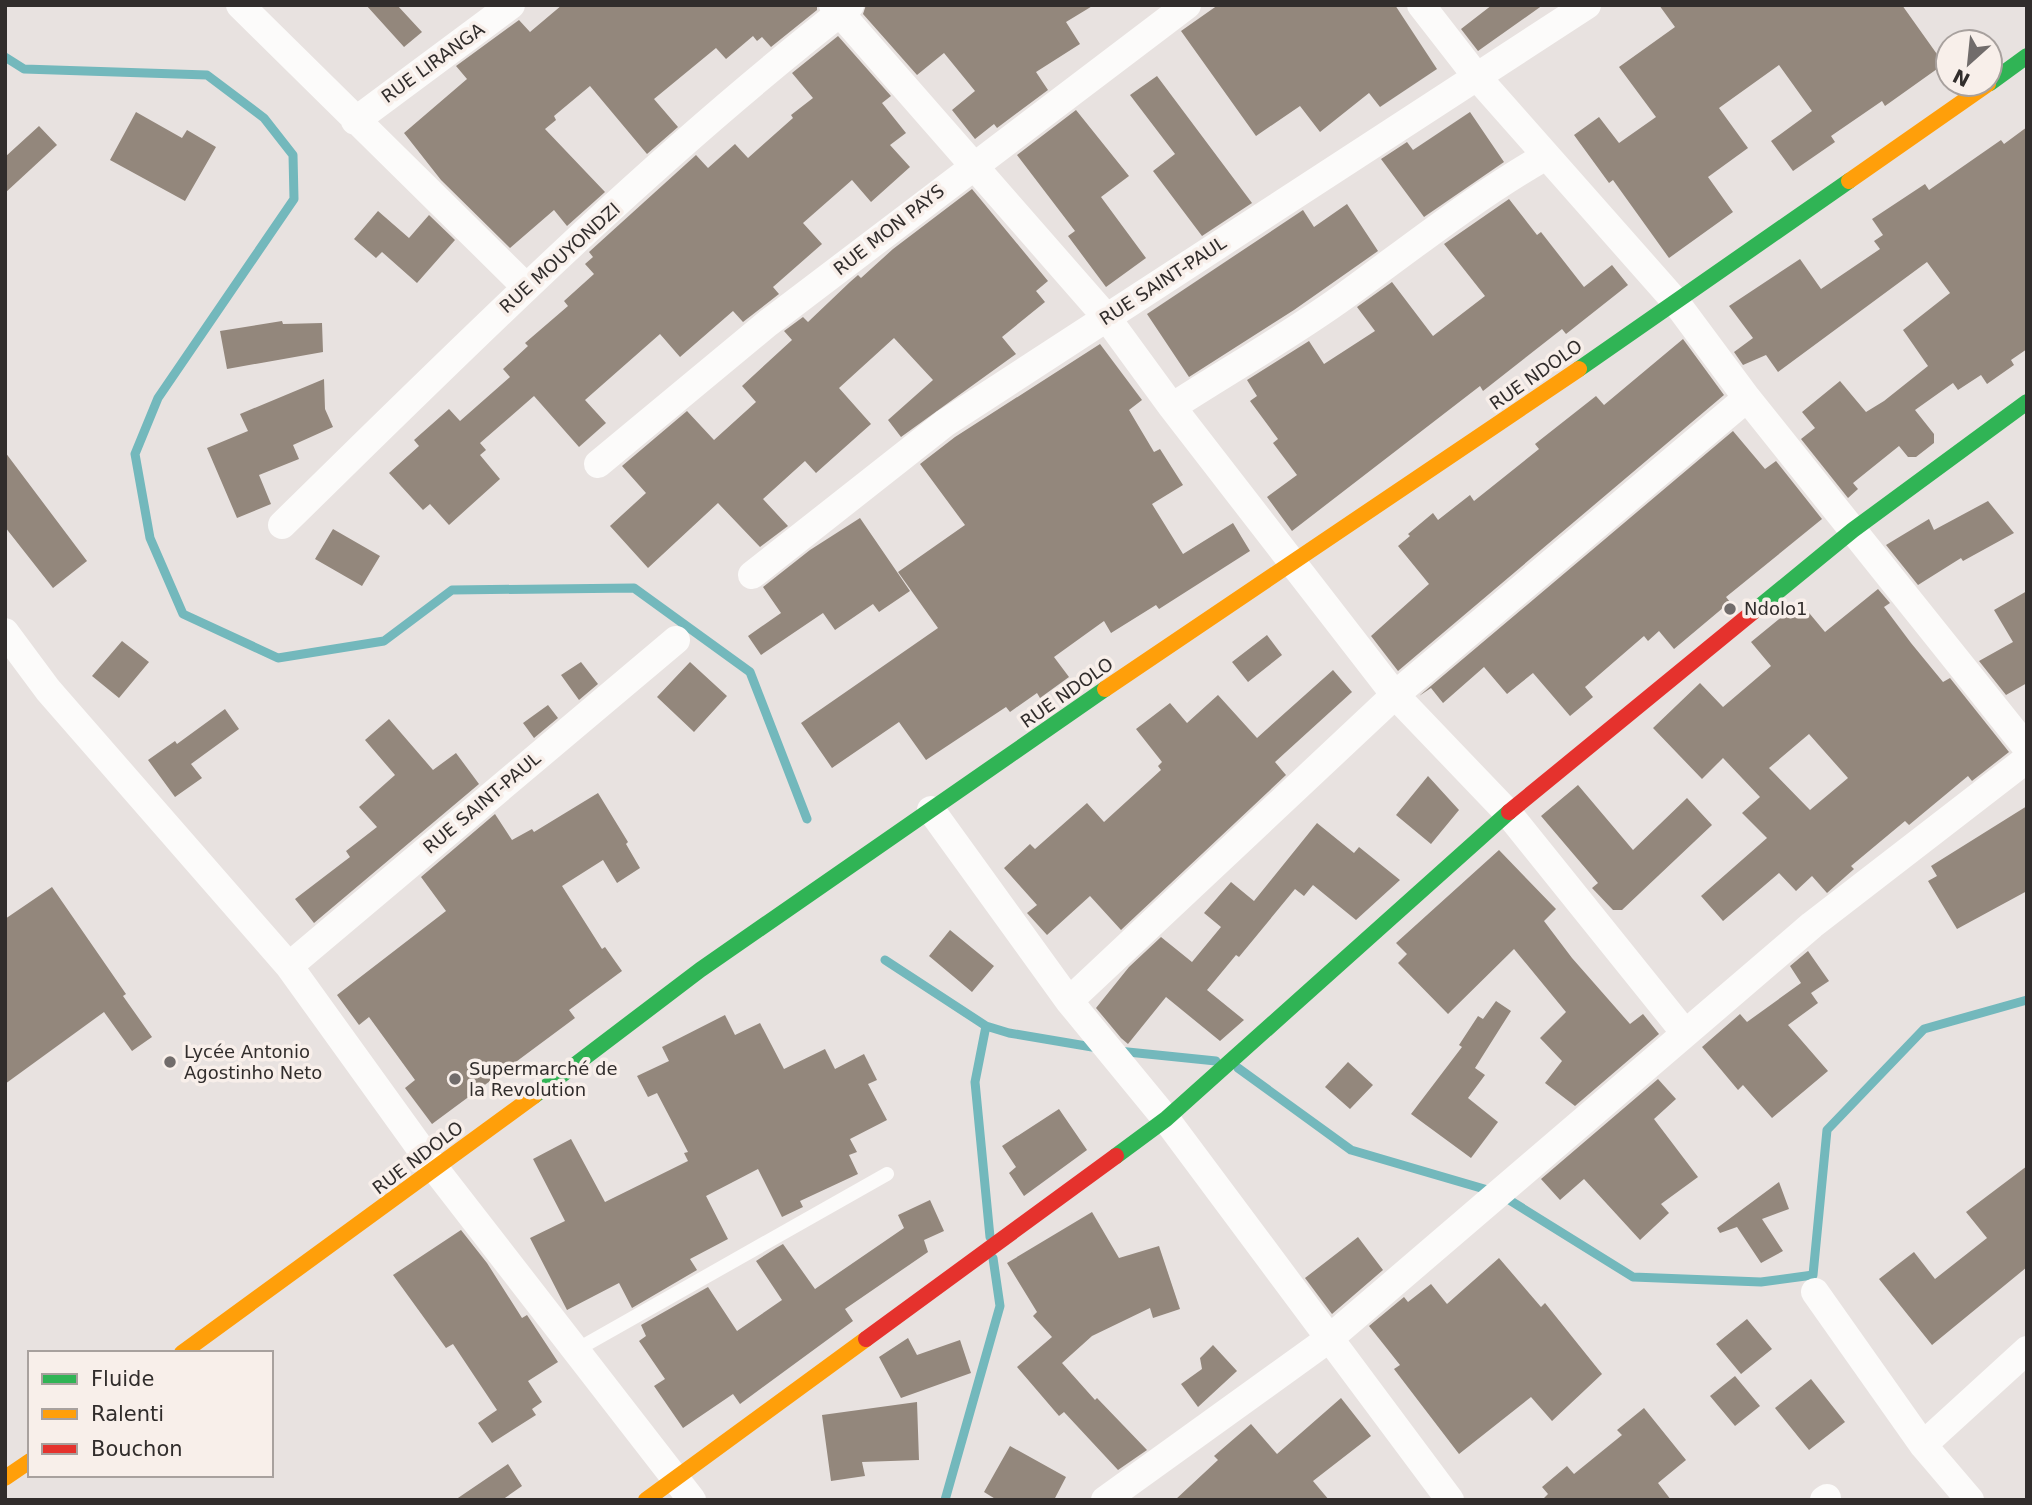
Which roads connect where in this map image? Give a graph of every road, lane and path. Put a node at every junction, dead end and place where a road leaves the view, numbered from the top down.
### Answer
1 (240, 5) edge
2 (511, 5) edge
3 (1187, 5) edge
4 (1421, 5) edge
5 (1587, 5) edge
6 (841, 8) edge
7 (2027, 56) edge
8 (2004, 72) edge
9 (1477, 77) junction
10 (1967, 98) edge
11 (355, 121) junction
12 (1546, 156) junction
13 (974, 164) junction
14 (526, 287) junction
15 (1675, 301) junction
16 (1107, 318) junction
17 (1747, 398) junction
18 (2027, 402) edge
19 (1172, 407) junction
20 (598, 464) dead end
21 (282, 525) dead end
22 (1853, 530) junction
23 (1293, 566) junction
24 (752, 575) dead end
25 (5, 632) edge
26 (676, 640) dead end
27 (1395, 695) junction
28 (2027, 748) edge
29 (2027, 759) edge
30 (931, 810) junction
31 (1508, 813) junction
32 (289, 966) junction
33 (1069, 1001) junction
34 (1685, 1033) junction
35 (1166, 1119) junction
36 (436, 1170) junction
37 (887, 1174) dead end
38 (1815, 1292) dead end
39 (1330, 1338) junction
40 (578, 1349) junction
41 (2027, 1350) edge
42 (185, 1351) edge
43 (1923, 1445) junction
44 (28, 1462) edge
45 (5, 1478) edge
46 (684, 1489) edge
47 (646, 1500) edge
48 (1105, 1500) edge
49 (1450, 1500) edge
50 (1970, 1500) edge

1 - 11 street
2 - 11 street, RUE LIRANGA
3 - 13 street, RUE MON PAYS
4 - 9 street
5 - 9 street, RUE SAINT-PAUL
6 - 13 street
6 - 14 street, RUE MOUYONDZI
7 - 8 main road, RUE NDOLO
9 - 12 street
9 - 16 street, RUE SAINT-PAUL
10 - 15 main road, RUE NDOLO
11 - 14 street
12 - 15 street
12 - 19 street
13 - 16 street
13 - 20 street, RUE MON PAYS
14 - 21 street, RUE MOUYONDZI
15 - 17 street
15 - 23 main road, RUE NDOLO
16 - 19 street
16 - 24 street, RUE SAINT-PAUL
17 - 22 street
17 - 27 street
18 - 22 main road
19 - 23 street
22 - 28 street
22 - 31 main road
23 - 27 street
23 - 30 main road, RUE NDOLO
25 - 32 street
26 - 32 street, RUE SAINT-PAUL
27 - 31 street
27 - 33 street
29 - 34 street
30 - 33 street
30 - 36 main road, RUE NDOLO
31 - 34 street
31 - 35 main road
32 - 36 street
33 - 35 street
34 - 39 street
35 - 39 street
35 - 46 main road
36 - 40 street
36 - 42 main road, RUE NDOLO
37 - 40 lane
38 - 43 street
39 - 48 street
39 - 49 street
40 - 46 street
41 - 43 street
43 - 50 street
44 - 45 main road
46 - 47 main road

